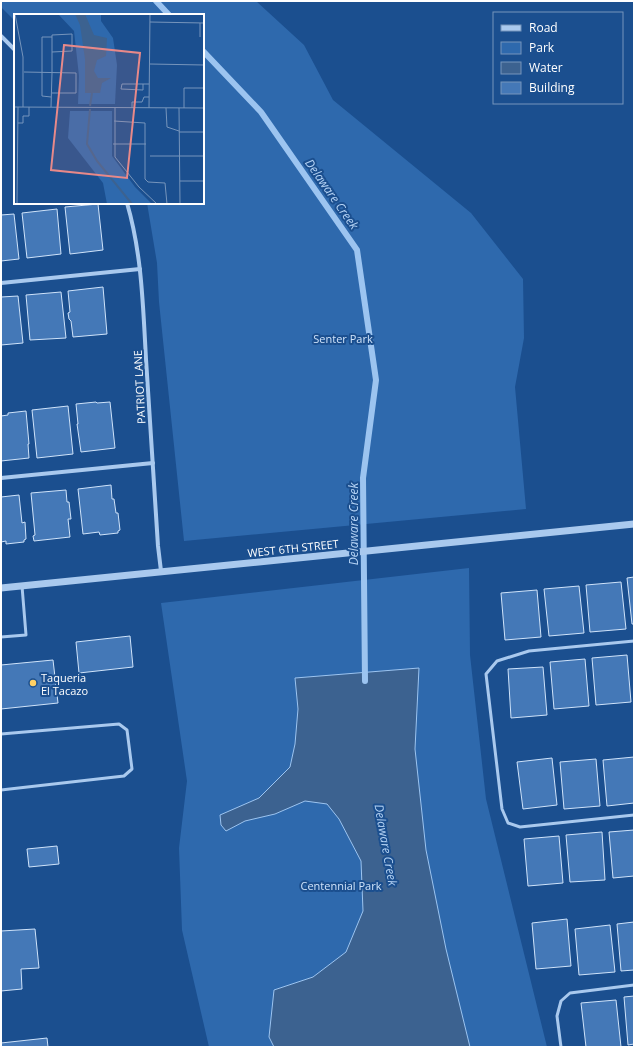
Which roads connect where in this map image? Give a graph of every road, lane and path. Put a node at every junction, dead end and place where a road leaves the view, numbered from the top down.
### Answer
1 (1, 36) edge
2 (14, 49) edge
3 (127, 204) edge
4 (140, 269) junction
5 (1, 283) edge
6 (153, 463) junction
7 (1, 478) edge
8 (634, 524) edge
9 (161, 571) junction
10 (22, 586) junction
11 (1, 588) edge
12 (1, 637) edge
13 (634, 641) edge
14 (1, 734) edge
15 (1, 790) edge
16 (634, 815) edge
17 (634, 985) edge
18 (561, 1047) edge

1 - 2 street
3 - 4 street, PATRIOT LANE
4 - 5 street
4 - 6 street, PATRIOT LANE
6 - 7 street
6 - 9 street, PATRIOT LANE
8 - 9 street, WEST 6TH STREET
9 - 10 street, WEST 6TH STREET
10 - 11 street, WEST 6TH STREET
10 - 12 lane
13 - 16 lane
14 - 15 lane
17 - 18 lane

